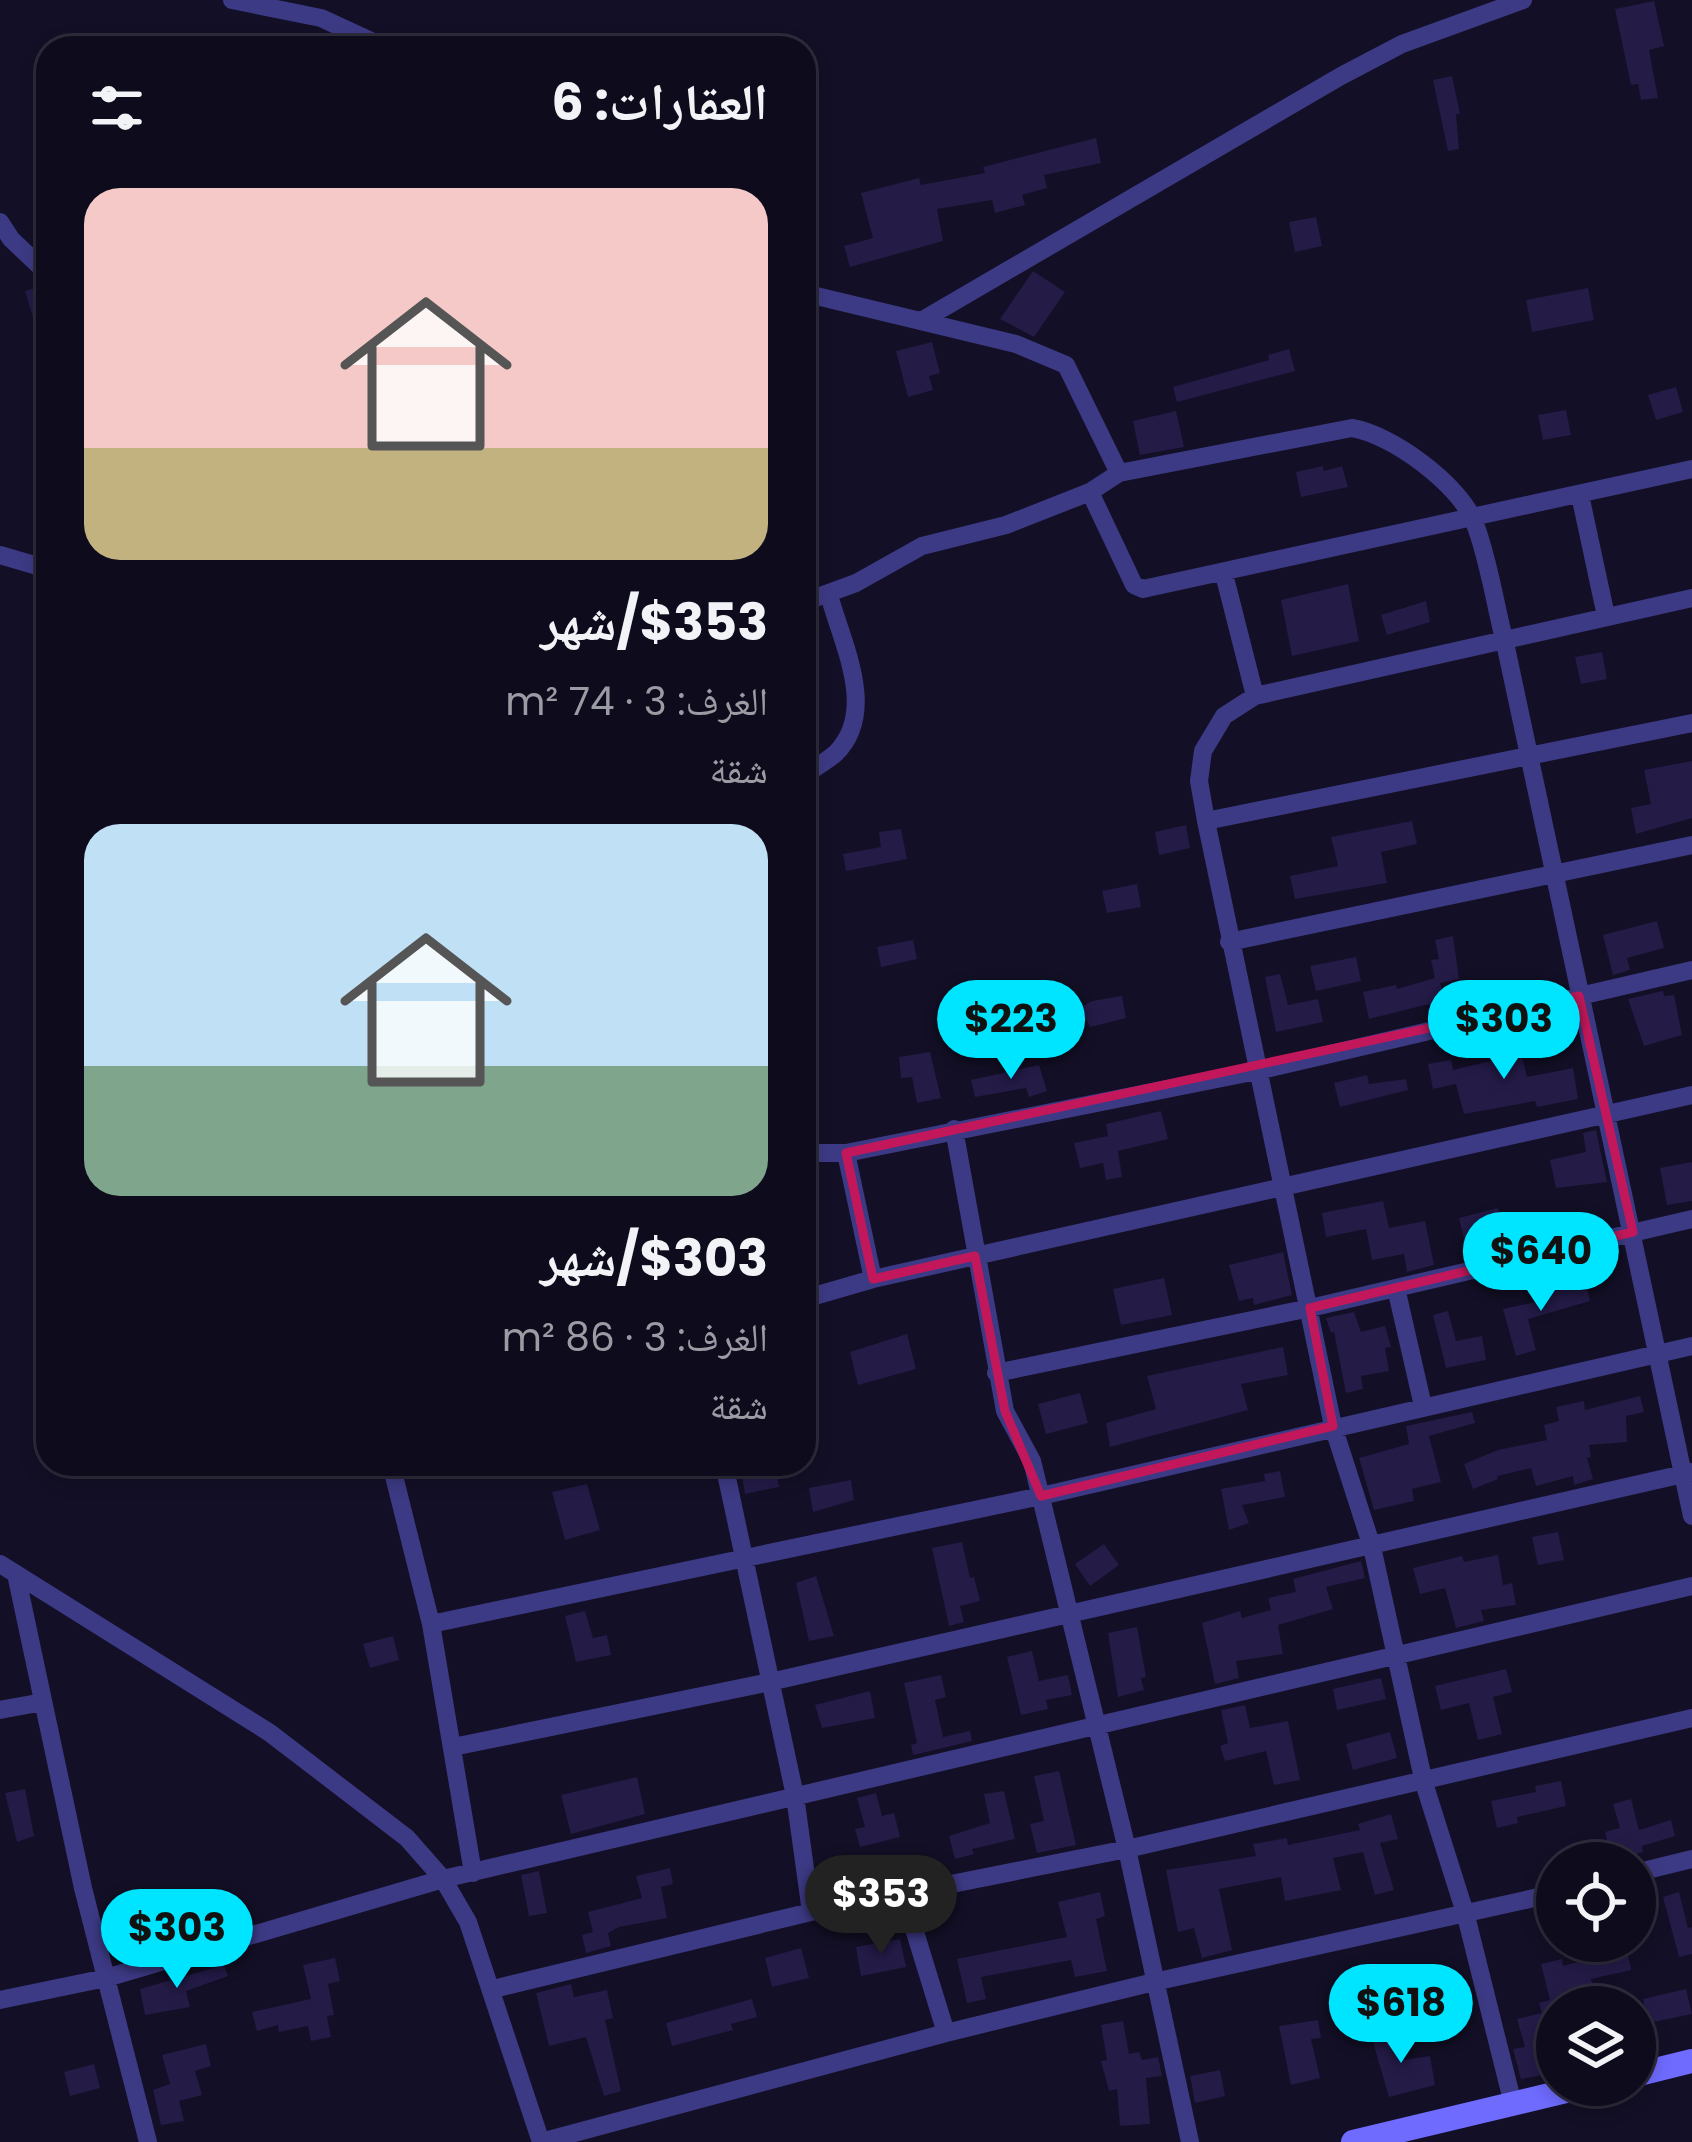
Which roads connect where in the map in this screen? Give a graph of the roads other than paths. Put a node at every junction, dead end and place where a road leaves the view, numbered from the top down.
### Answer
1 (232, 0) edge
2 (1523, 0) edge
3 (360, 36) edge
4 (0, 222) edge
5 (36, 263) edge
6 (816, 296) edge
7 (921, 321) junction
8 (1692, 469) edge
9 (1119, 473) junction
10 (1090, 492) junction
11 (1580, 495) junction
12 (1474, 519) junction
13 (0, 555) edge
14 (36, 566) edge
15 (1224, 574) junction
16 (829, 595) junction
17 (1692, 598) edge
18 (816, 599) edge
19 (1606, 616) junction
20 (1505, 643) junction
21 (1255, 696) junction
22 (1692, 723) edge
23 (1529, 755) junction
24 (816, 767) edge
25 (1206, 821) junction
26 (1692, 845) edge
27 (1552, 874) junction
28 (1229, 942) junction
29 (1692, 970) edge
30 (1579, 995) junction
31 (1257, 1071) junction
32 (1692, 1095) edge
33 (1607, 1114) junction
34 (954, 1129) junction
35 (816, 1153) edge
36 (846, 1153) junction
37 (1284, 1189) junction
38 (1692, 1219) edge
39 (1633, 1232) junction
40 (975, 1256) junction
41 (873, 1279) junction
42 (1396, 1288) junction
43 (816, 1296) edge
44 (1310, 1309) junction
45 (1692, 1346) edge
46 (1658, 1354) junction
47 (996, 1372) junction
48 (1423, 1406) junction
49 (1333, 1426) junction
50 (1687, 1473) edge
51 (394, 1476) edge
52 (727, 1476) edge
53 (1041, 1496) junction
54 (1692, 1516) edge
55 (1372, 1547) junction
56 (746, 1560) junction
57 (8, 1569) edge
58 (1692, 1586) edge
59 (1070, 1615) junction
60 (431, 1624) junction
61 (1394, 1658) junction
62 (770, 1682) junction
63 (43, 1702) junction
64 (0, 1710) edge
65 (1692, 1718) edge
66 (1096, 1724) junction
67 (453, 1748) junction
68 (1424, 1784) junction
69 (795, 1796) junction
70 (1127, 1850) junction
71 (1692, 1859) edge
72 (1656, 1868) edge
73 (472, 1874) junction
74 (443, 1879) junction
75 (904, 1893) junction
76 (1536, 1898) edge
77 (811, 1912) junction
78 (1466, 1916) junction
79 (106, 1978) junction
80 (1154, 1982) junction
81 (493, 1989) junction
82 (0, 2000) edge
83 (946, 2033) junction
84 (1692, 2061) edge
85 (1656, 2069) edge
86 (1536, 2098) edge
87 (1513, 2104) junction
88 (148, 2142) edge
89 (541, 2142) edge
90 (1190, 2142) edge
91 (1353, 2142) edge

1 - 3 street
2 - 7 street
4 - 5 street
6 - 7 street
7 - 9 street
8 - 11 street
9 - 10 street
9 - 12 street
10 - 15 street
10 - 16 street
11 - 12 street
11 - 19 street
12 - 15 street
12 - 20 street
13 - 14 street
15 - 21 street
16 - 18 street
16 - 24 street
17 - 19 street
19 - 20 street
20 - 21 street
20 - 23 street
21 - 25 street
22 - 23 street
23 - 25 street
23 - 27 street
25 - 28 street
26 - 27 street
27 - 28 street
27 - 30 street
28 - 31 street
29 - 30 street
30 - 31 street
30 - 33 street
31 - 34 street
31 - 37 street
32 - 33 street
33 - 37 street
33 - 39 street
34 - 36 street
34 - 40 street
35 - 36 street
36 - 41 street
37 - 40 street
37 - 44 street
38 - 39 street
39 - 42 street
39 - 46 street
40 - 41 street
40 - 47 street
41 - 43 street
42 - 44 street
42 - 48 street
44 - 47 street
44 - 49 street
45 - 46 street
46 - 48 street
46 - 50 street
47 - 53 street
48 - 49 street
49 - 53 street
49 - 55 street
50 - 54 street
50 - 55 street
51 - 60 street
52 - 56 street
53 - 56 street
53 - 59 street
55 - 59 street
55 - 61 street
56 - 60 street
56 - 62 street
57 - 63 street
57 - 74 street
58 - 61 street
59 - 62 street
59 - 66 street
60 - 67 street
61 - 66 street
61 - 68 street
62 - 67 street
62 - 69 street
63 - 64 street
63 - 79 street
65 - 68 street
66 - 69 street
66 - 70 street
67 - 73 street
68 - 70 street
68 - 78 street
69 - 73 street
69 - 77 street
70 - 75 street
70 - 80 street
71 - 72 street
73 - 74 street
74 - 79 street
74 - 81 street
75 - 77 street
75 - 83 street
76 - 78 street
77 - 81 street
78 - 80 street
78 - 87 street
79 - 82 street
79 - 88 street
80 - 83 street
80 - 90 street
81 - 89 street
83 - 89 street
84 - 85 street
86 - 87 street
87 - 91 street

